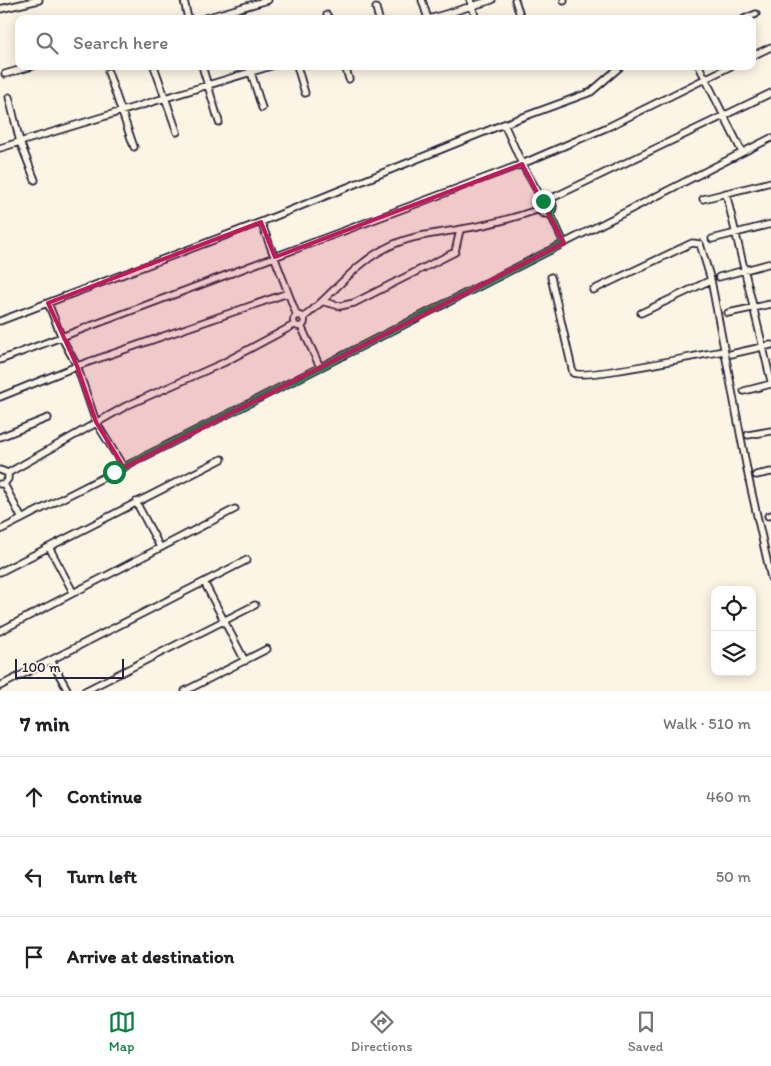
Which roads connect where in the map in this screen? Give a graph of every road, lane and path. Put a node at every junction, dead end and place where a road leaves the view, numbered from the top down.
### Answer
1 (39, 0) edge
2 (184, 0) edge
3 (268, 0) edge
4 (422, 0) edge
5 (492, 0) edge
6 (515, 0) edge
7 (471, 3) edge
8 (376, 8) dead end
9 (0, 9) edge
10 (187, 15) edge
11 (216, 15) edge
12 (378, 15) edge
13 (427, 15) edge
14 (439, 15) edge
15 (475, 15) edge
16 (520, 15) dead end
17 (771, 47) edge
18 (756, 54) edge
19 (20, 70) edge
20 (155, 70) edge
21 (203, 70) edge
22 (247, 70) edge
23 (250, 70) edge
24 (298, 70) edge
25 (346, 70) edge
26 (616, 70) edge
27 (701, 70) edge
28 (723, 70) edge
29 (108, 72) dead end
30 (6, 74) dead end
31 (349, 78) dead end
32 (706, 79) junction
33 (207, 86) junction
34 (306, 93) dead end
35 (771, 93) edge
36 (9, 97) dead end
37 (164, 98) junction
38 (262, 108) dead end
39 (120, 112) junction
40 (723, 116) junction
41 (219, 122) dead end
42 (504, 124) junction
43 (177, 132) dead end
44 (771, 138) edge
45 (20, 142) junction
46 (134, 147) dead end
47 (0, 148) edge
48 (742, 152) junction
49 (522, 164) junction
50 (35, 180) dead end
51 (771, 182) edge
52 (726, 193) junction
53 (703, 199) dead end
54 (545, 201) junction
55 (540, 209) junction
56 (550, 213) junction
57 (261, 222) junction
58 (771, 224) edge
59 (460, 230) junction
60 (735, 233) junction
61 (712, 239) dead end
62 (564, 243) junction
63 (275, 257) junction
64 (771, 263) edge
65 (744, 270) junction
66 (551, 277) dead end
67 (719, 277) dead end
68 (711, 280) junction
69 (593, 290) dead end
70 (288, 293) junction
71 (324, 302) junction
72 (48, 303) junction
73 (771, 304) edge
74 (754, 308) junction
75 (641, 313) dead end
76 (728, 314) dead end
77 (300, 317) junction
78 (0, 321) edge
79 (294, 325) junction
80 (301, 326) junction
81 (62, 338) junction
82 (771, 345) edge
83 (762, 347) junction
84 (724, 351) junction
85 (731, 354) dead end
86 (0, 360) edge
87 (77, 366) junction
88 (320, 367) junction
89 (771, 382) edge
90 (744, 391) dead end
91 (0, 397) edge
92 (48, 418) dead end
93 (96, 422) junction
94 (771, 431) edge
95 (748, 435) dead end
96 (0, 437) edge
97 (222, 458) dead end
98 (124, 468) junction
99 (0, 470) edge
100 (771, 472) edge
101 (8, 473) junction
102 (756, 475) dead end
103 (2, 484) edge
104 (136, 502) junction
105 (235, 509) dead end
106 (22, 519) junction
107 (0, 530) edge
108 (160, 547) junction
109 (49, 548) junction
110 (246, 560) dead end
111 (0, 572) edge
112 (771, 578) edge
113 (204, 582) junction
114 (73, 592) junction
115 (255, 606) dead end
116 (224, 621) junction
117 (0, 631) edge
118 (267, 649) dead end
119 (51, 660) junction
120 (245, 660) junction
121 (0, 686) edge
122 (68, 691) edge
123 (85, 691) edge
124 (185, 691) edge

1 - 9 street
2 - 10 street
3 - 11 street
4 - 13 street
5 - 7 street
6 - 16 street
7 - 14 street
7 - 15 street
8 - 12 street
17 - 18 street
19 - 30 street
20 - 37 street
21 - 33 street
22 - 33 street
23 - 38 street
24 - 34 street
25 - 31 street
26 - 42 street
27 - 32 street
28 - 32 street
29 - 39 street
32 - 40 street
32 - 49 street
33 - 37 street
33 - 41 street
35 - 40 street
36 - 45 street
37 - 39 street
37 - 43 street
39 - 45 street
39 - 46 street
40 - 48 street
40 - 54 street
42 - 49 street
42 - 57 street
44 - 48 street
45 - 47 street
45 - 50 street
48 - 62 street
49 - 54 street
49 - 63 street
51 - 52 street
52 - 53 street
52 - 60 street
54 - 55 street
54 - 56 street
55 - 56 street
55 - 59 street
56 - 62 street
57 - 63 street
57 - 72 street
58 - 60 street
59 - 71 street
59 - 71 street
60 - 61 street
60 - 65 street
62 - 88 street
63 - 70 street
63 - 81 street
64 - 65 street
65 - 67 street
65 - 74 street
66 - 84 street
68 - 69 street
68 - 75 street
68 - 84 street
70 - 77 street
70 - 87 street
71 - 77 street
72 - 78 street
72 - 81 street
73 - 74 street
74 - 76 street
74 - 83 street
77 - 79 street
77 - 80 street
79 - 80 street
79 - 93 street
80 - 88 street
81 - 86 street
81 - 87 street
82 - 83 street
83 - 85 street
83 - 89 street
84 - 112 street
87 - 91 street
87 - 93 street
88 - 98 street
89 - 90 street
92 - 96 street
93 - 98 street
93 - 101 street
94 - 95 street
97 - 104 street
98 - 106 street
99 - 101 street
100 - 102 street
101 - 103 street
103 - 106 street
104 - 108 street
104 - 109 street
105 - 108 street
106 - 107 street
108 - 114 street
109 - 111 street
109 - 114 street
110 - 113 street
113 - 116 street
113 - 119 street
114 - 117 street
115 - 116 street
116 - 120 street
116 - 123 street
118 - 120 street
119 - 121 street
119 - 122 street
120 - 124 street

